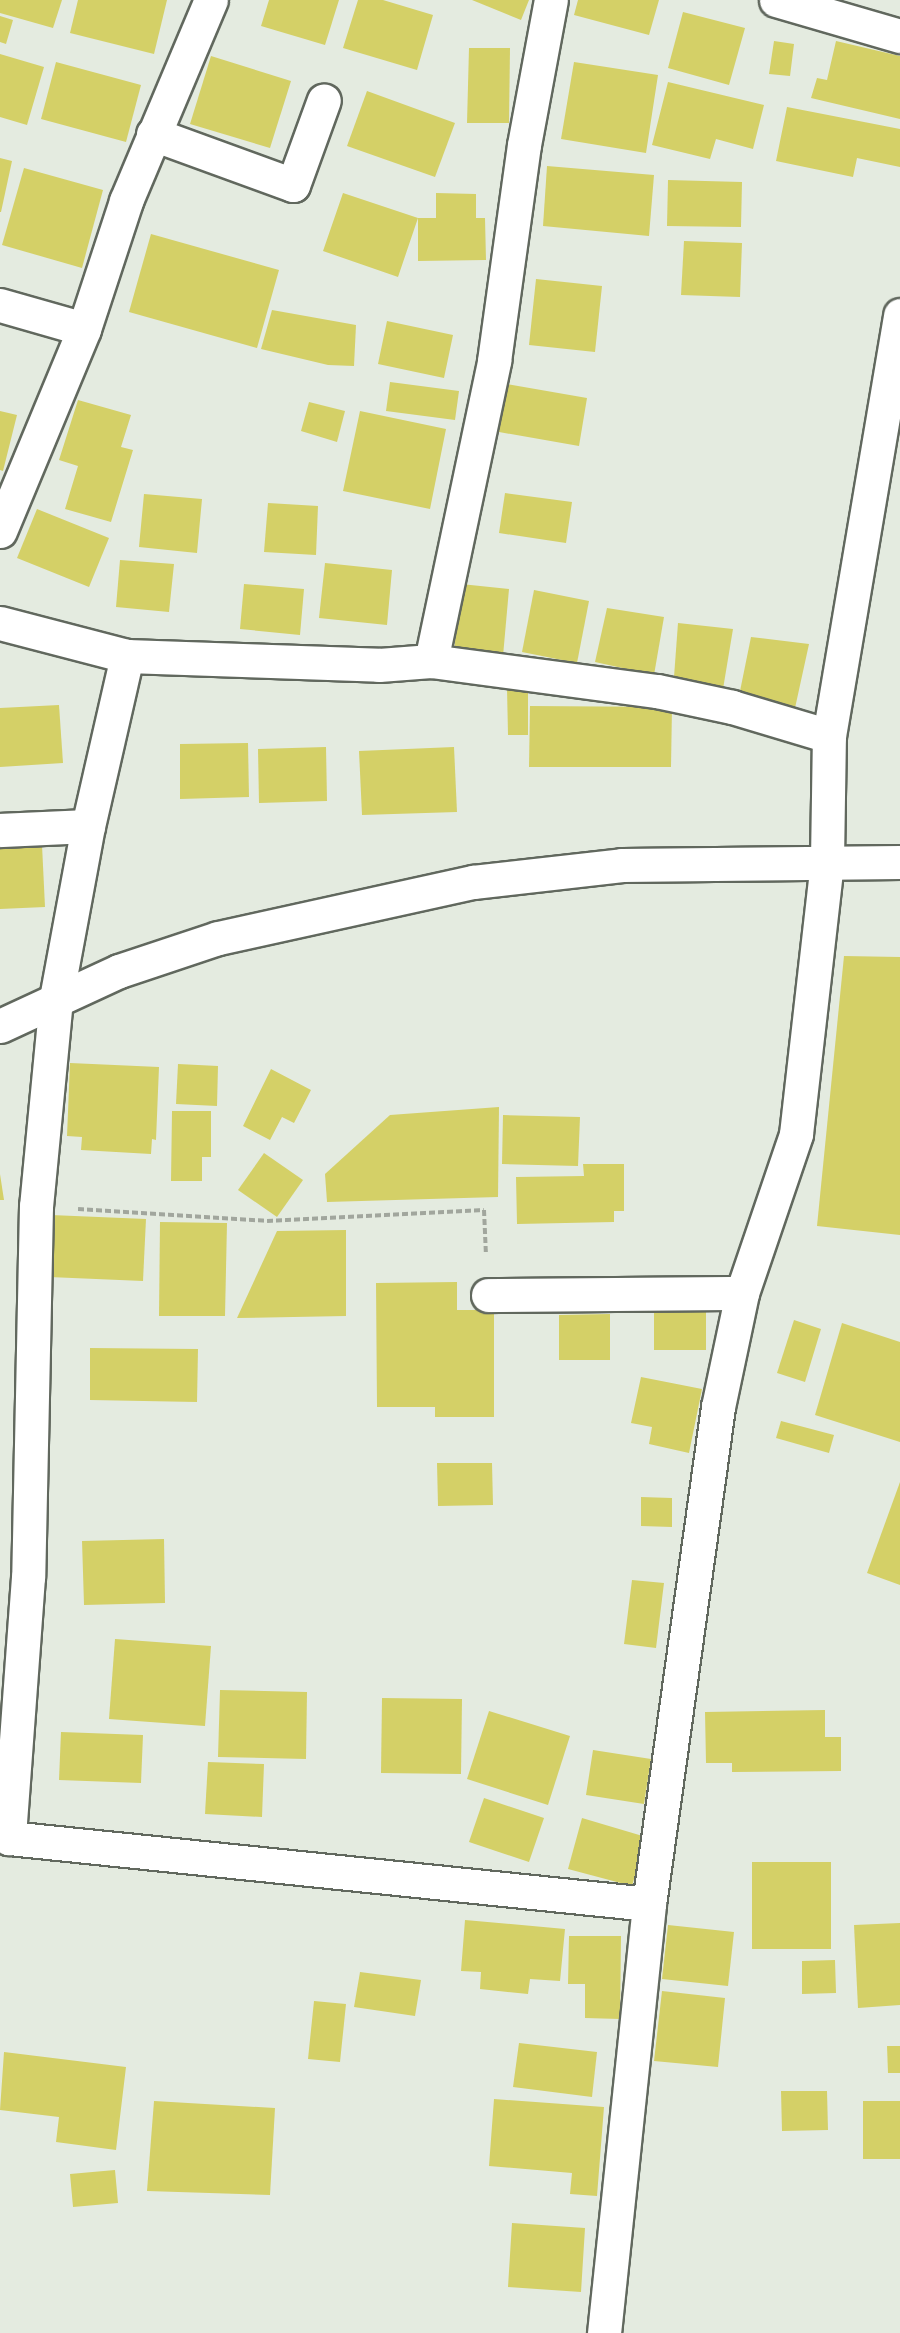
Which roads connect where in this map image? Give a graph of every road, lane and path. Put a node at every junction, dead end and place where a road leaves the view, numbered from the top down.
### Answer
1 (210, 0) edge
2 (551, 0) edge
3 (776, 0) edge
4 (900, 36) edge
5 (324, 100) dead end
6 (153, 134) junction
7 (0, 305) edge
8 (900, 315) edge
9 (84, 329) junction
10 (0, 531) edge
11 (0, 623) edge
12 (127, 656) junction
13 (431, 661) junction
14 (829, 736) junction
15 (88, 826) junction
16 (0, 830) edge
17 (826, 860) junction
18 (900, 862) edge
19 (56, 999) junction
20 (0, 1026) edge
21 (36, 1206) junction
22 (742, 1293) junction
23 (488, 1295) joint
24 (14, 1577) edge
25 (649, 1904) junction
26 (604, 2333) edge

1 - 6 street
2 - 13 street
3 - 4 street
5 - 6 street
6 - 9 street
7 - 9 street
8 - 14 street
9 - 10 street
11 - 12 street
12 - 13 street
12 - 15 street
13 - 14 street
14 - 17 street
15 - 16 street
15 - 19 street
17 - 18 street
17 - 19 street
17 - 22 street
19 - 20 street
19 - 21 street
21 - 23 path
21 - 24 street
22 - 23 street
22 - 25 street
24 - 25 street
25 - 26 street

